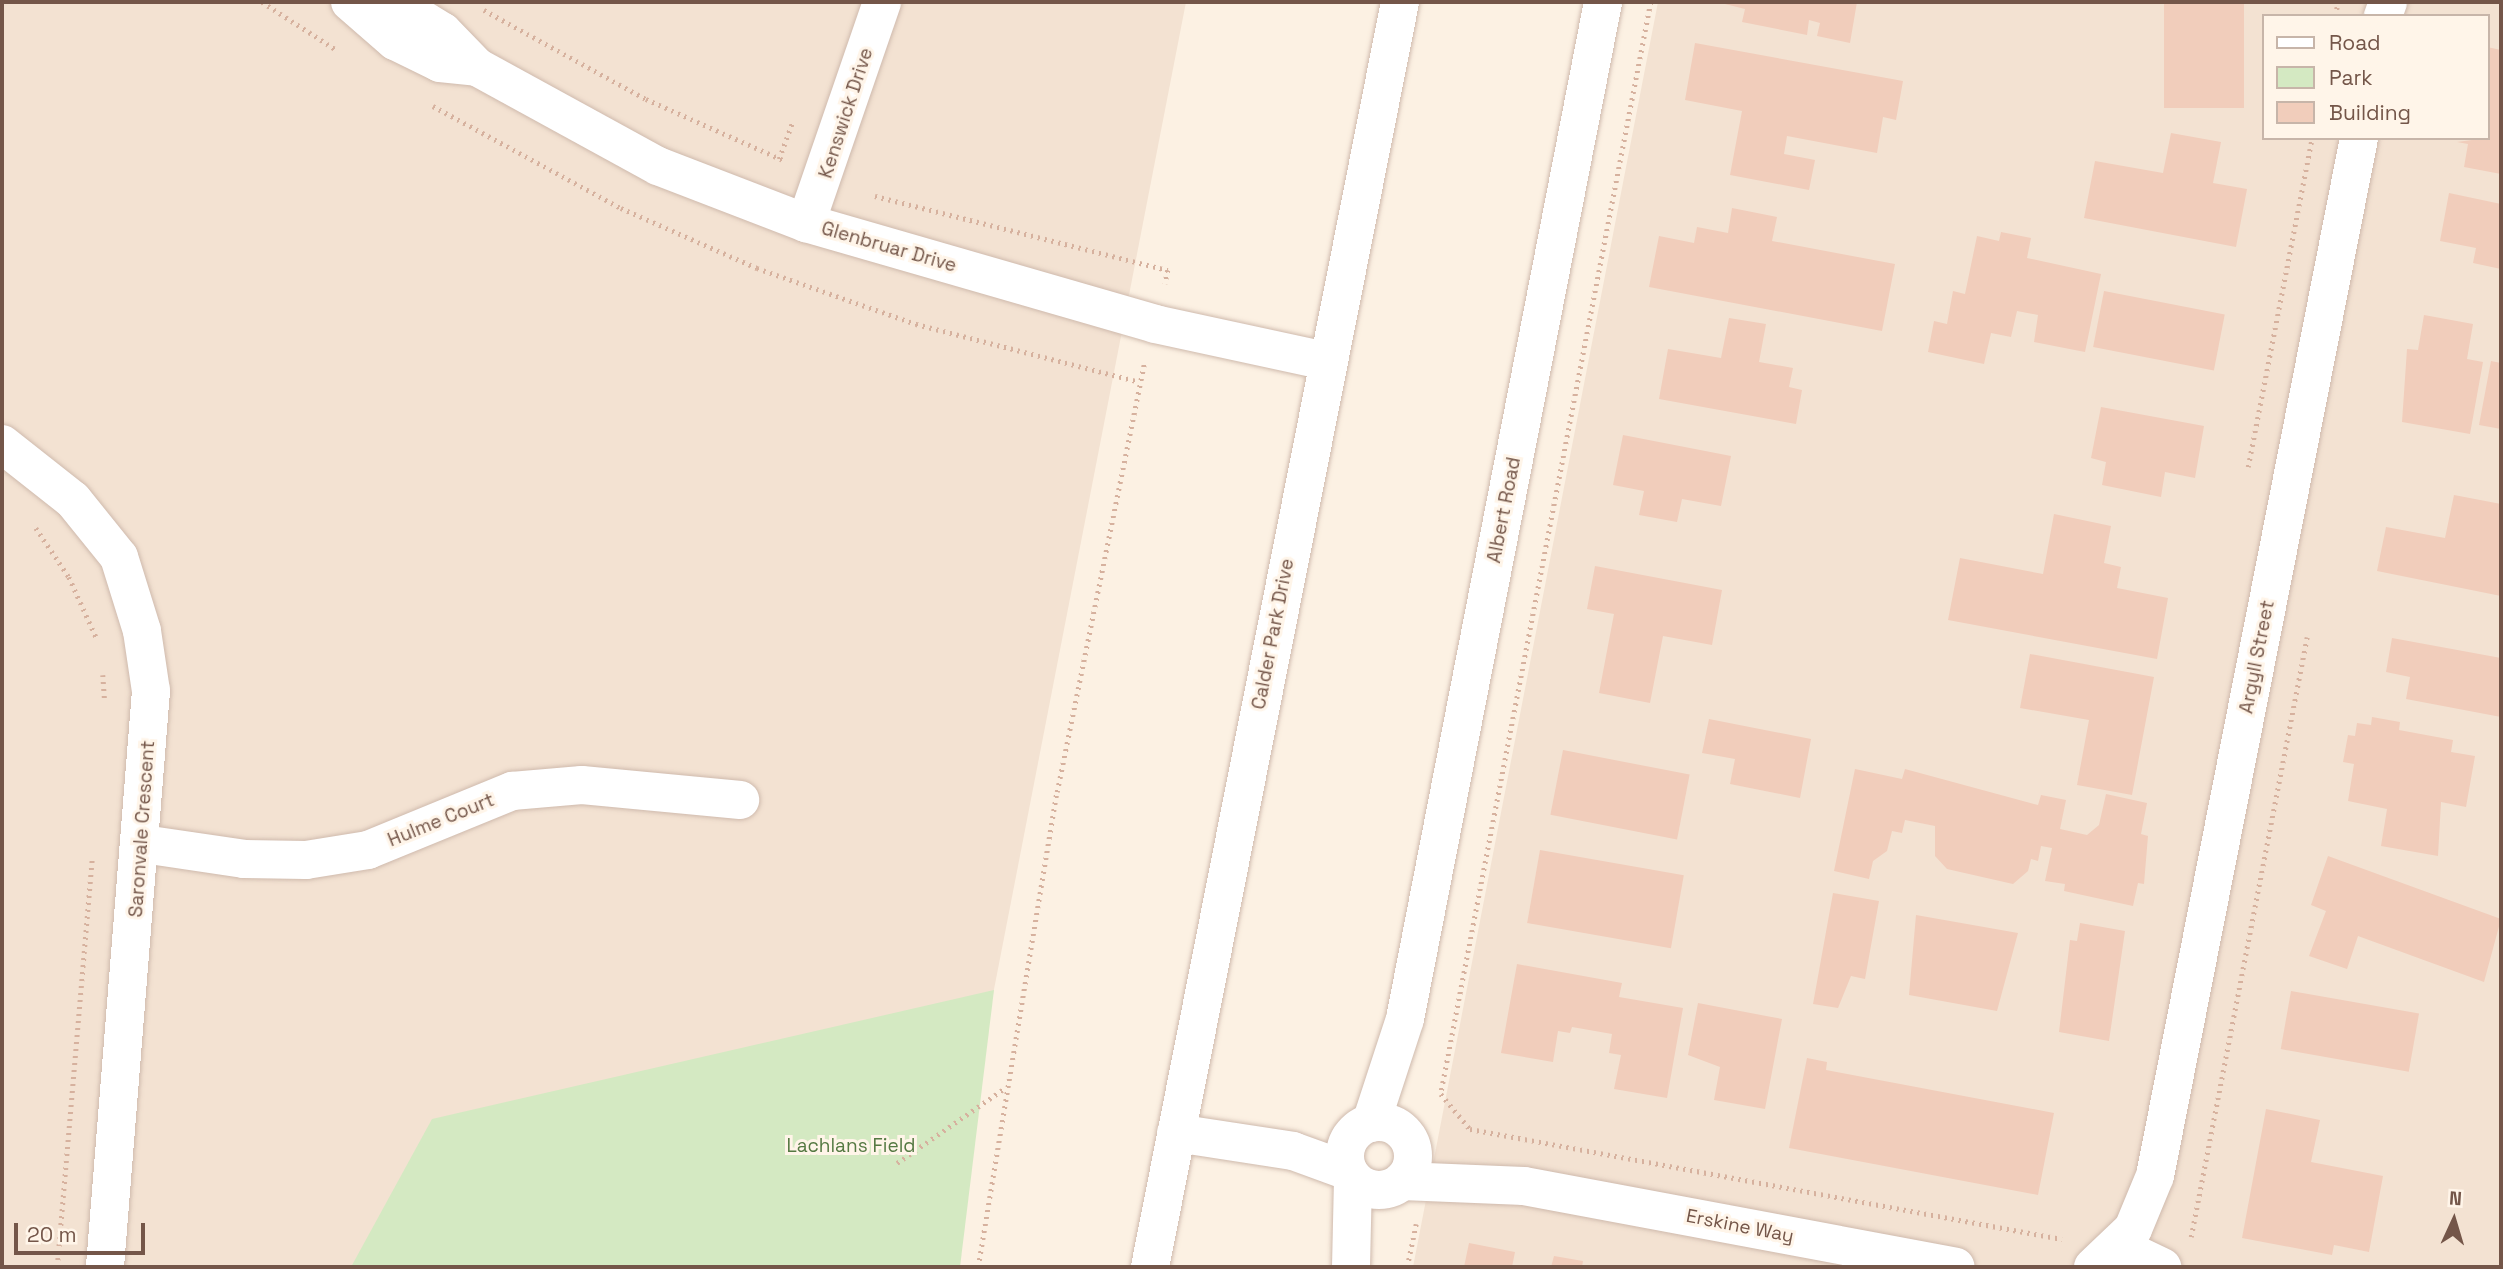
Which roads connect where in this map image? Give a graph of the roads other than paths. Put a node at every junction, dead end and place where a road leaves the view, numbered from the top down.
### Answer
1 (349, 2) edge
2 (394, 2) edge
3 (882, 2) edge
4 (1400, 2) edge
5 (1603, 2) edge
6 (477, 67) junction
7 (2359, 140) edge
8 (806, 223) junction
9 (1326, 361) junction
10 (2, 444) edge
11 (740, 800) dead end
12 (143, 844) junction
13 (1179, 1121) junction
14 (1394, 1159) junction
15 (1351, 1175) junction
16 (2130, 1258) edge
17 (105, 1267) edge
18 (1150, 1267) edge
19 (1351, 1267) edge
20 (1362, 1267) edge
21 (1955, 1267) edge

1 - 6 street, Glenbruar Drive
2 - 6 street, Glenbruar Drive
3 - 8 street, Kenswick Drive
4 - 9 street, Calder Park Drive
5 - 14 street, Albert Road
6 - 8 street, Glenbruar Drive
7 - 16 street, Argyll Street
8 - 9 street, Glenbruar Drive
9 - 13 street, Calder Park Drive
10 - 12 street, Saronvale Crescent
11 - 12 street, Hulme Court
12 - 17 street, Saronvale Crescent
13 - 14 street, Erskine Way
13 - 15 street
13 - 18 street, Calder Park Drive
14 - 15 street
14 - 20 street, Albert Road
14 - 21 street, Erskine Way
15 - 19 street

